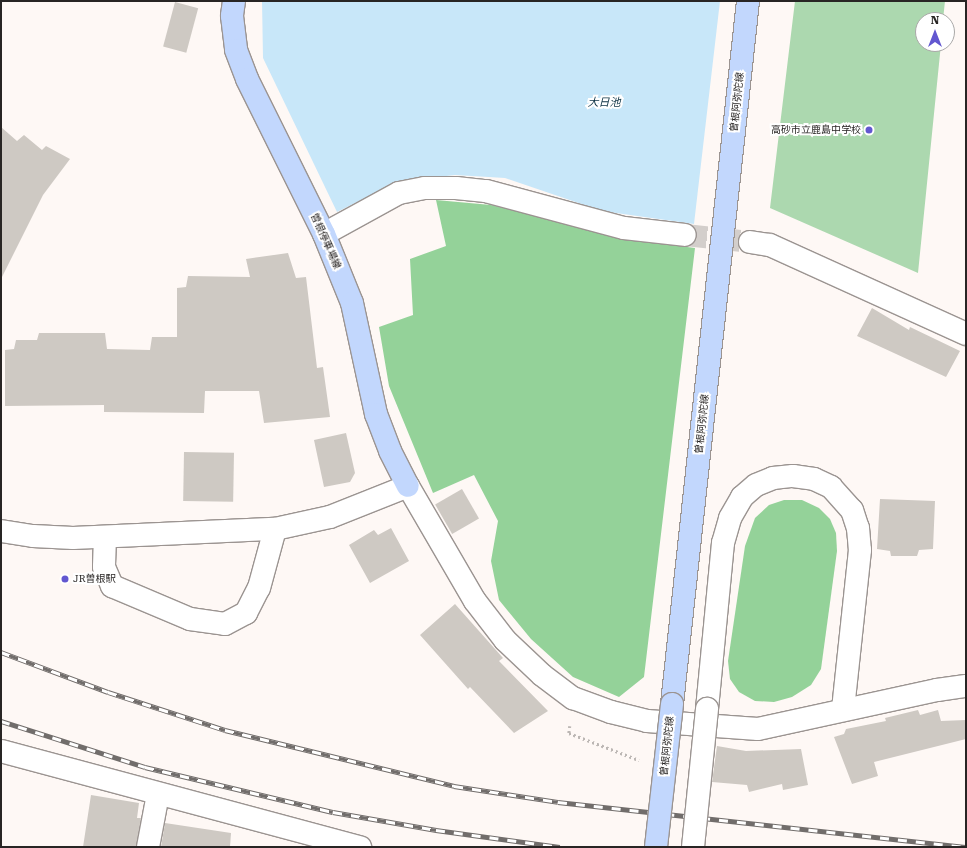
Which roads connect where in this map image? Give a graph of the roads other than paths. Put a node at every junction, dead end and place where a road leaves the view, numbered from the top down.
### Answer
1 (234, 1) edge
2 (748, 1) edge
3 (324, 234) junction
4 (685, 235) tunnel mouth
5 (750, 242) tunnel mouth
6 (966, 334) edge
7 (408, 486) junction
8 (275, 529) junction
9 (1, 531) edge
10 (106, 537) junction
11 (966, 686) edge
12 (843, 710) junction
13 (1, 751) edge
14 (158, 794) junction
15 (148, 847) edge
16 (360, 847) edge
17 (656, 847) edge
18 (693, 847) edge

1 - 3 main road, 曽根停車場線
2 - 17 main road, 曽根阿弥陀線, bridge
3 - 4 street
3 - 7 main road, 曽根停車場線
5 - 6 street
7 - 8 street
7 - 12 street
8 - 10 street
8 - 10 street
9 - 10 street
11 - 12 street
12 - 18 street, bridge
13 - 14 street
14 - 15 street
14 - 16 street

